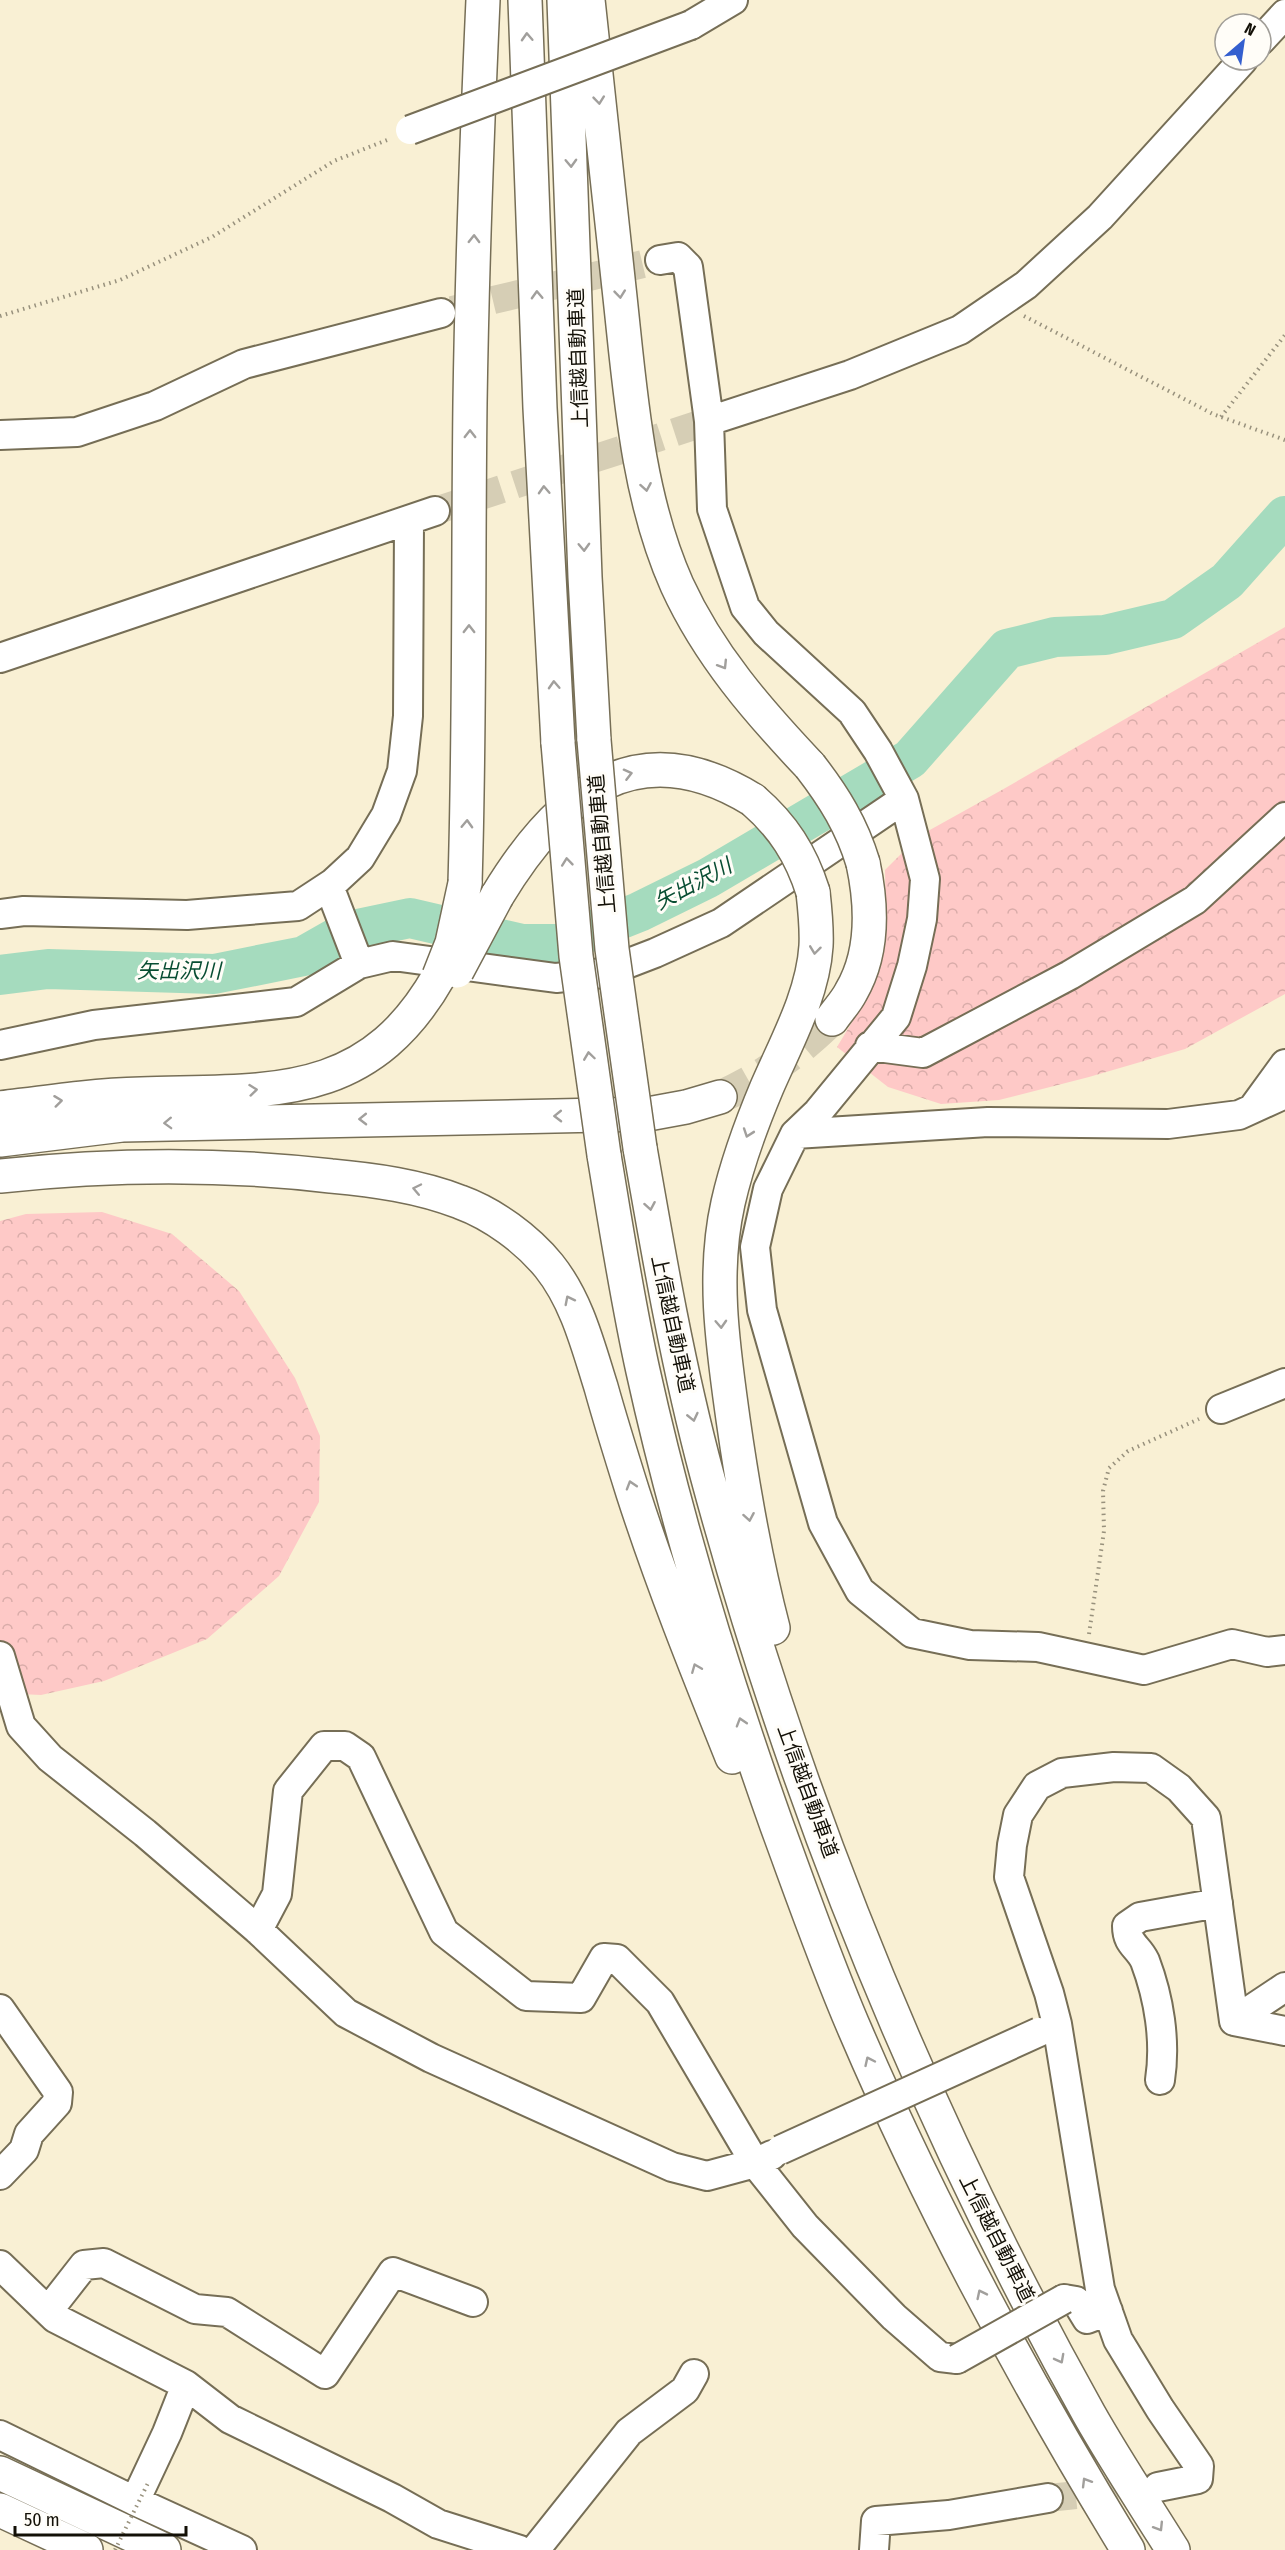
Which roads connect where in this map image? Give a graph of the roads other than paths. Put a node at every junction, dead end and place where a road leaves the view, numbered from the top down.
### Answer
1 (483, 0) edge
2 (525, 0) edge
3 (564, 0) edge
4 (588, 0) edge
5 (733, 0) edge
6 (1285, 14) edge
7 (1273, 27) edge
8 (1232, 72) edge
9 (410, 130) road end
10 (660, 260) tunnel mouth
11 (441, 313) tunnel mouth
12 (709, 422) junction
13 (0, 435) edge
14 (0, 658) edge
15 (900, 791) junction
16 (1285, 817) edge
17 (331, 892) junction
18 (0, 914) edge
19 (356, 958) junction
20 (446, 978) junction
21 (832, 1019) tunnel mouth
22 (0, 1045) edge
23 (870, 1046) junction
24 (1285, 1064) edge
25 (1285, 1094) edge
26 (720, 1097) tunnel mouth
27 (0, 1108) edge
28 (1252, 1109) junction
29 (795, 1134) junction
30 (0, 1140) edge
31 (0, 1176) edge
32 (1285, 1383) edge
33 (1221, 1409) road end
34 (1285, 1650) edge
35 (0, 1656) edge
36 (1218, 1903) junction
37 (258, 1930) junction
38 (1285, 1987) edge
39 (0, 2009) edge
40 (1234, 2021) junction
41 (1048, 2028) junction
42 (854, 2029) junction
43 (1285, 2031) edge
44 (1160, 2080) dead end
45 (950, 2143) junction
46 (755, 2163) junction
47 (0, 2175) edge
48 (0, 2265) edge
49 (473, 2302) dead end
50 (48, 2311) junction
51 (1108, 2311) junction
52 (694, 2374) dead end
53 (186, 2385) junction
54 (0, 2435) edge
55 (0, 2473) edge
56 (1158, 2487) tunnel mouth
57 (141, 2492) junction
58 (1048, 2498) tunnel mouth
59 (0, 2510) edge
60 (86, 2550) edge
61 (164, 2550) edge
62 (242, 2550) edge
63 (520, 2550) edge
64 (535, 2550) edge
65 (874, 2550) edge
66 (1128, 2550) edge
67 (1173, 2550) edge

20 -> 1 highway, bridge
42 -> 2 highway, 上信越自動車道, bridge
3 -> 45 highway, 上信越自動車道, bridge
4 -> 21 highway, bridge
5 - 9 street, bridge
6 - 7 street
8 - 12 street
10 - 12 street
11 - 13 street
12 - 15 street
14 - 17 street
15 - 19 street
15 - 23 street
16 - 23 street
17 - 18 street
17 - 19 street
19 - 22 street
27 -> 20 highway
20 -> 45 highway, bridge
23 - 29 street
24 - 28 street
25 - 28 street
26 -> 30 highway
28 - 29 street
29 - 34 street
42 -> 31 highway
32 - 33 street
35 - 37 street
36 - 40 street
36 - 41 street
36 - 44 street
37 - 46 street
37 - 46 street
38 - 40 street
39 - 47 street
40 - 43 street
41 - 46 street, bridge
41 - 51 street
66 -> 42 highway, 上信越自動車道
45 -> 67 highway, 上信越自動車道
46 - 51 street, bridge
48 - 50 street
49 - 50 street
50 - 53 street
51 - 56 street
52 - 64 street
53 - 57 street
53 - 63 street
54 - 57 street
55 - 61 highway
57 - 62 street
58 - 65 street
59 - 60 highway

